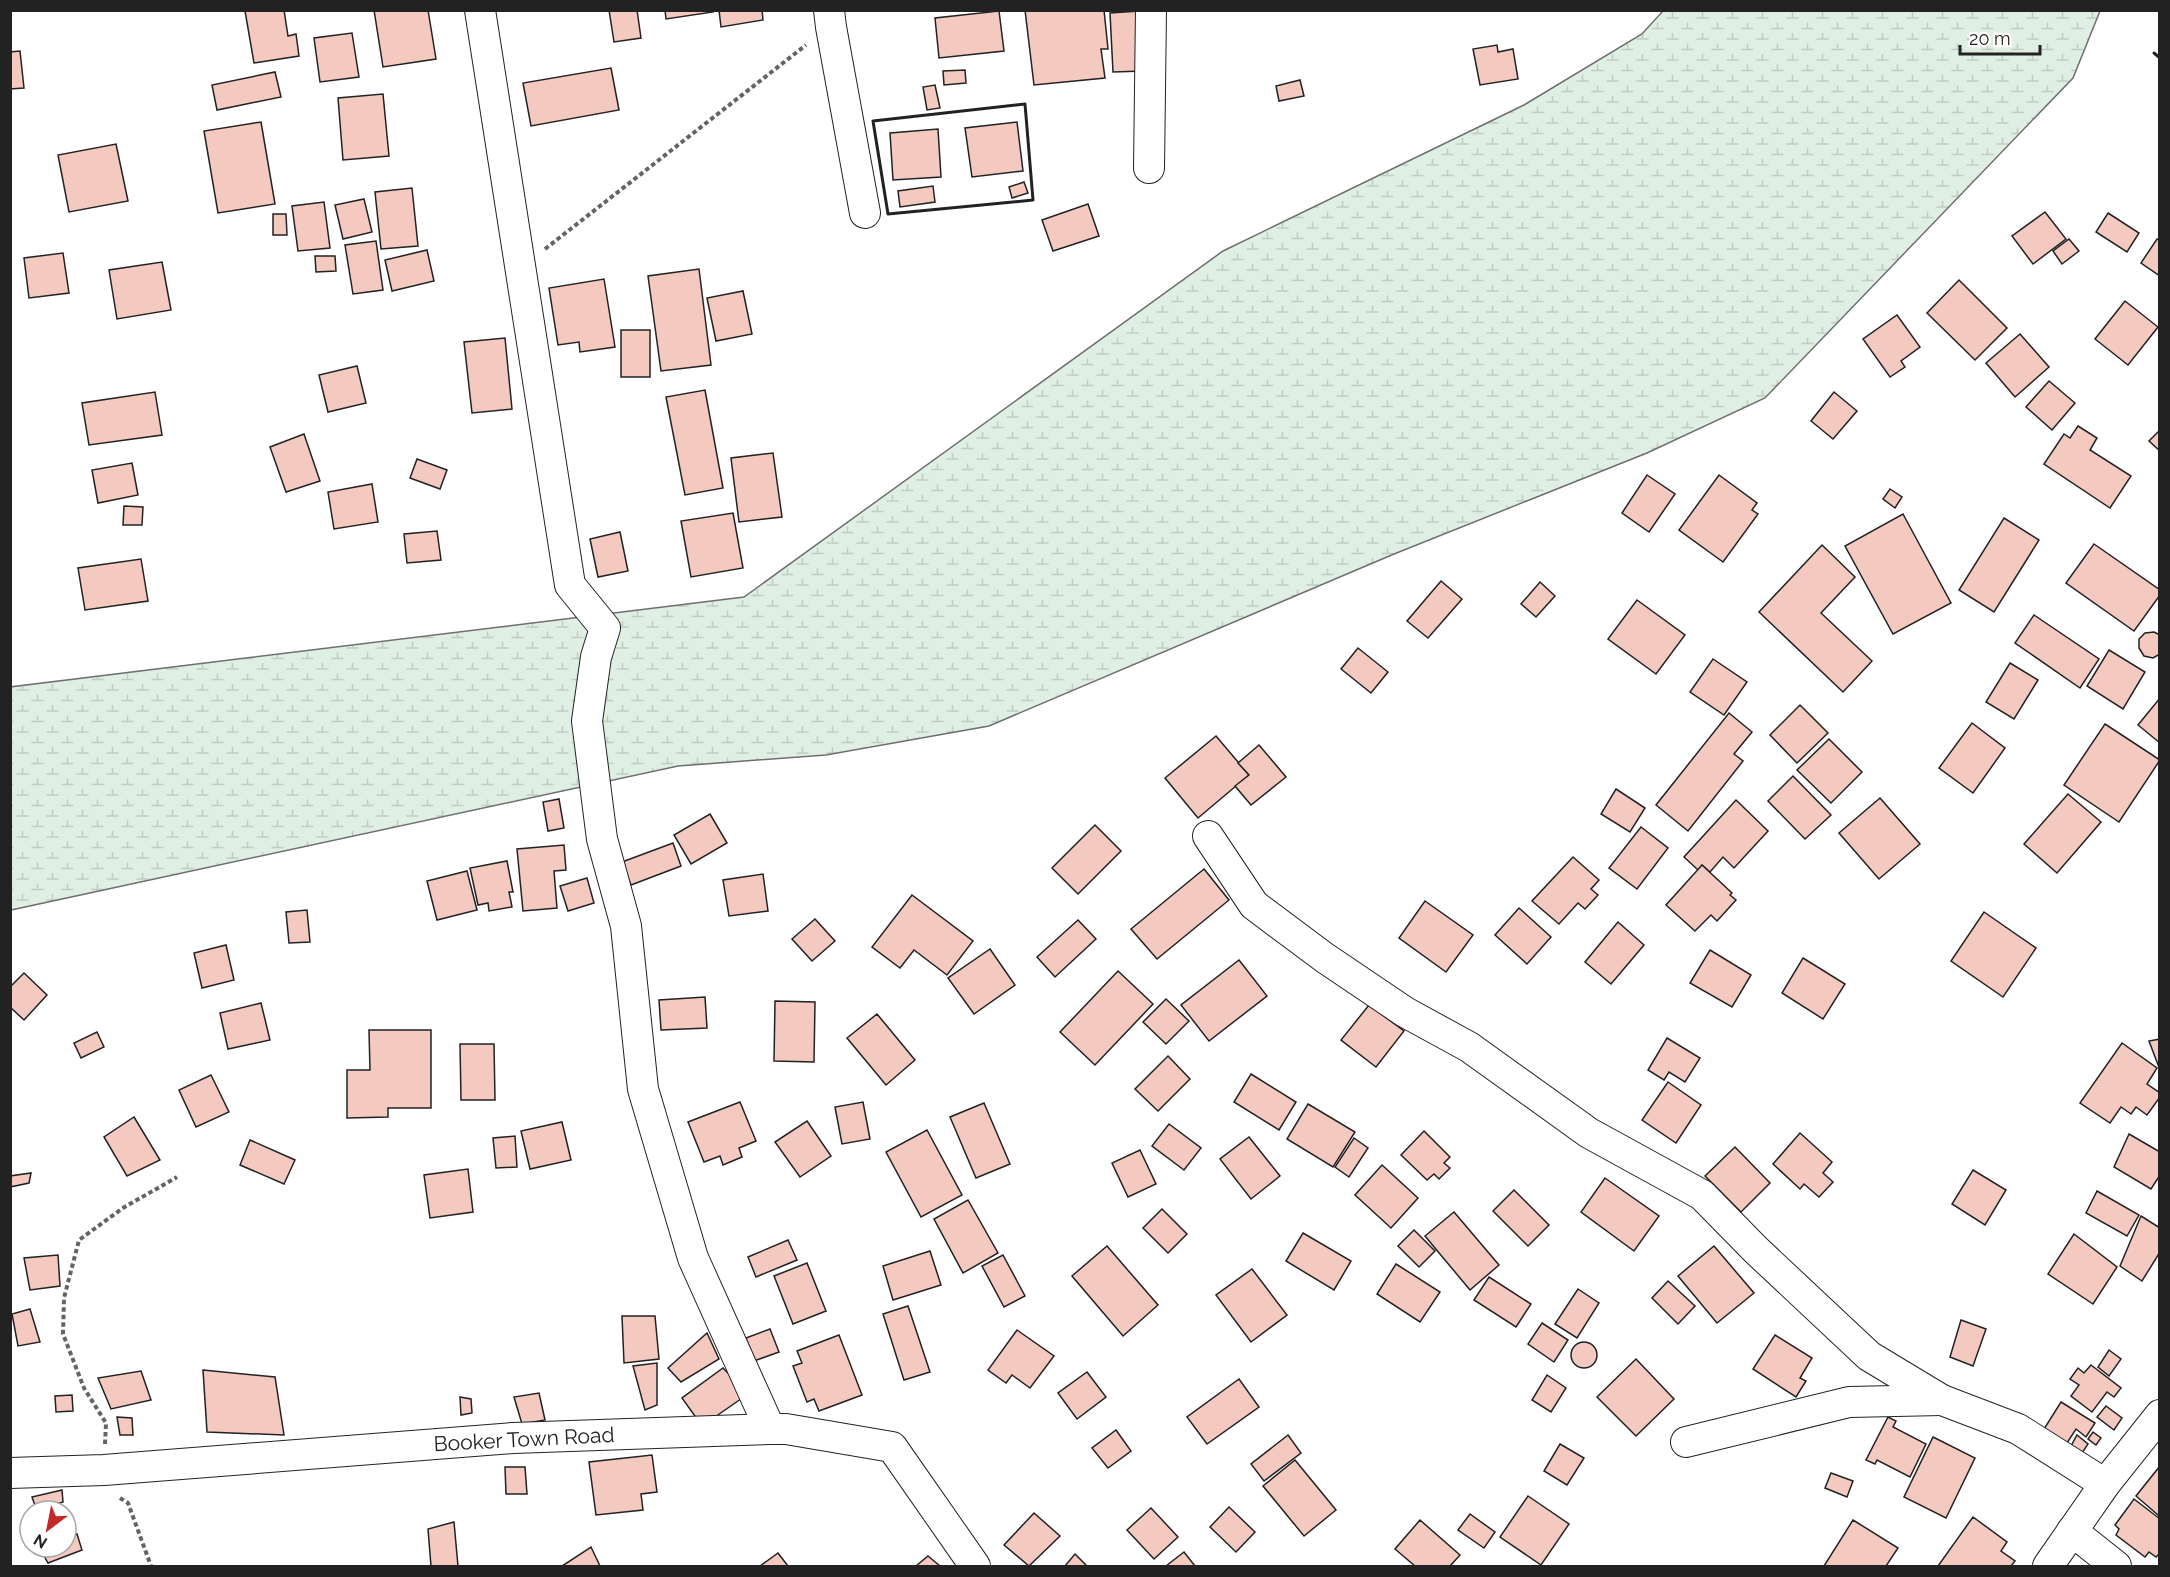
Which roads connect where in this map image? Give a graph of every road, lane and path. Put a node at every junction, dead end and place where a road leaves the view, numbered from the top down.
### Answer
1 (480, 10) edge
2 (1151, 10) edge
3 (830, 19) edge
4 (1149, 168) dead end
5 (866, 213) dead end
6 (520, 268) junction
7 (1208, 836) dead end
8 (177, 1177) dead end
9 (1942, 1400) junction
10 (2160, 1415) edge
11 (770, 1429) junction
12 (1686, 1442) dead end
13 (104, 1470) junction
14 (10, 1473) edge
15 (2105, 1484) junction
16 (2072, 1531) junction
17 (151, 1566) edge
18 (975, 1566) edge
19 (2048, 1566) edge
20 (2116, 1566) edge

1 - 6 street
2 - 4 street
3 - 5 street
3 - 6 path
6 - 11 street
7 - 9 street
8 - 13 path
9 - 12 street
9 - 15 street
10 - 15 street
11 - 13 street, Booker Town Road
11 - 18 street, Booker Town Road
13 - 14 street, Booker Town Road
13 - 17 path
15 - 16 street
16 - 19 street
16 - 20 street

